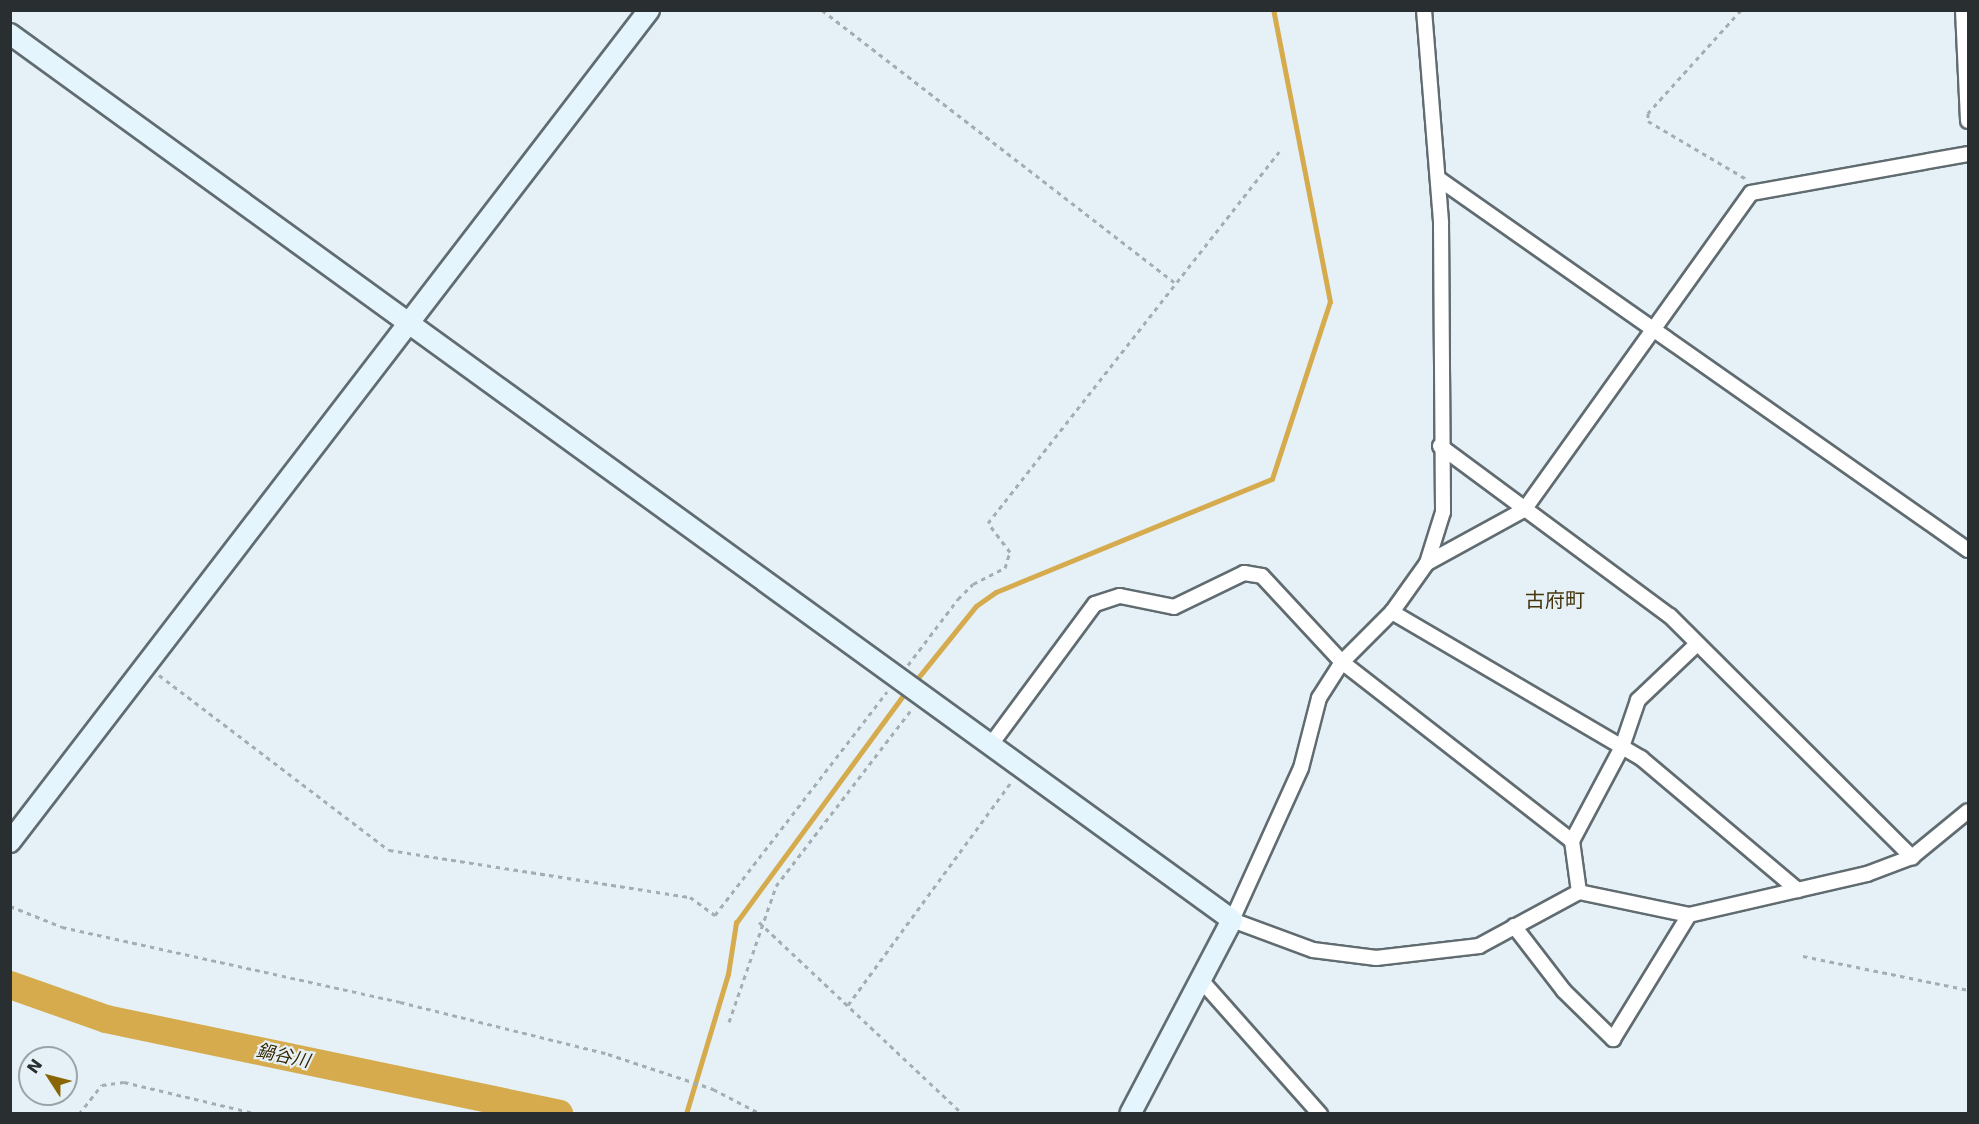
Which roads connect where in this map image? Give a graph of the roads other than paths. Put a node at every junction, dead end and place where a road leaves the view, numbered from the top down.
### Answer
1 (649, 10) edge
2 (1424, 10) edge
3 (1963, 10) edge
4 (10, 34) edge
5 (1968, 121) edge
6 (1968, 154) edge
7 (1439, 178) junction
8 (411, 325) junction
9 (1654, 330) junction
10 (1440, 446) junction
11 (1524, 510) junction
12 (1968, 550) edge
13 (1427, 563) junction
14 (1392, 612) junction
15 (1697, 644) junction
16 (1342, 662) junction
17 (992, 743) junction
18 (1622, 747) junction
19 (1968, 811) edge
20 (1572, 841) junction
21 (10, 842) edge
22 (1912, 857) junction
23 (1798, 890) junction
24 (1579, 891) junction
25 (1689, 915) junction
26 (1232, 920) junction
27 (1515, 927) junction
28 (1200, 979) junction
29 (1130, 1113) edge
30 (1320, 1113) edge

1 - 8 street
2 - 7 street
3 - 5 street
4 - 8 street
6 - 9 street
7 - 9 street
7 - 10 street
8 - 17 street
8 - 21 street
9 - 11 street
9 - 12 street
10 - 11 street
10 - 13 street
11 - 13 street
11 - 15 street
13 - 14 street
14 - 16 street
14 - 18 street
15 - 18 street
15 - 22 street
16 - 17 street
16 - 20 street
16 - 26 street
17 - 26 street
18 - 20 street
18 - 23 street
19 - 22 street
20 - 24 street
22 - 23 street
23 - 25 street
24 - 25 street
24 - 27 street
25 - 27 street
26 - 27 street
26 - 28 street
28 - 29 street
28 - 30 street

